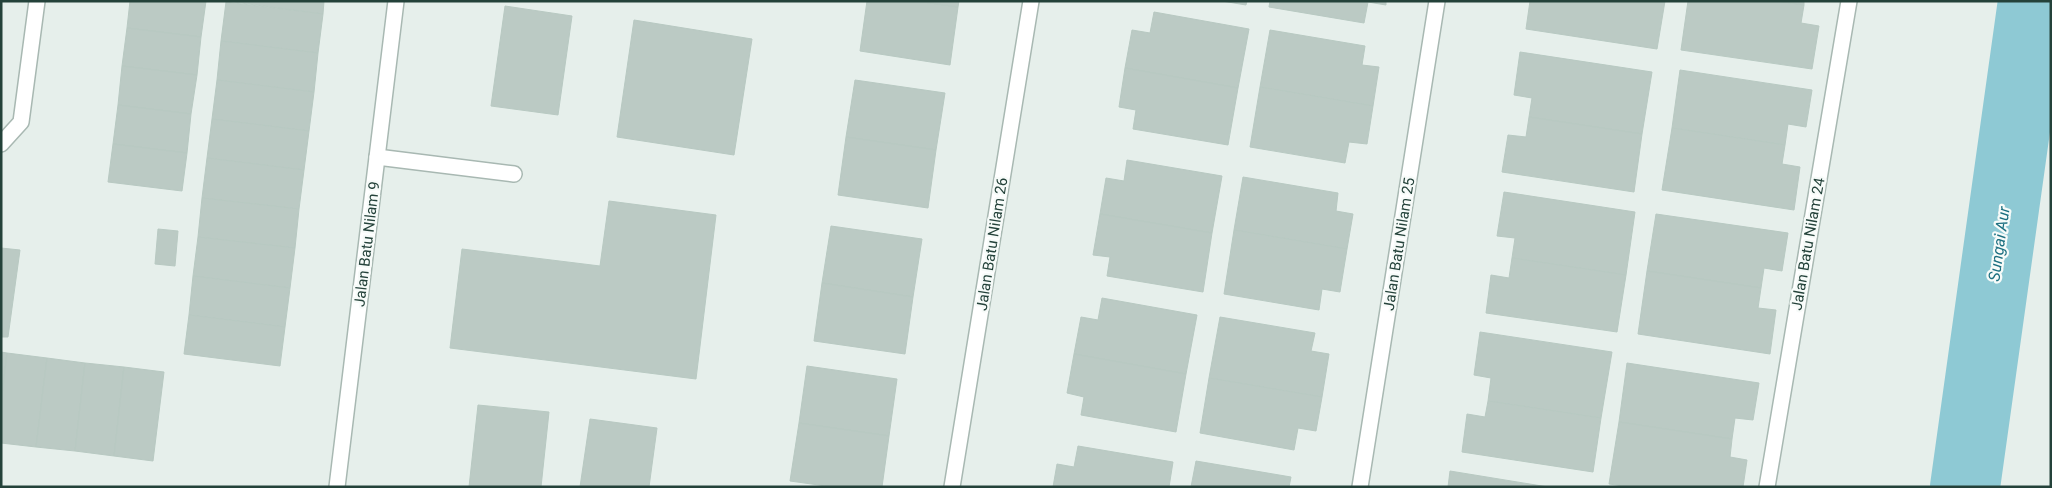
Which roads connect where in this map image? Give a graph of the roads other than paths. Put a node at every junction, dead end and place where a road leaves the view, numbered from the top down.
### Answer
1 (37, 1) edge
2 (396, 1) edge
3 (1032, 1) edge
4 (1437, 1) edge
5 (1849, 1) edge
6 (1, 144) edge
7 (377, 157) junction
8 (514, 174) dead end
9 (337, 487) edge
10 (952, 487) edge
11 (1360, 487) edge
12 (1767, 487) edge

1 - 6 street
2 - 7 street, Jalan Batu Nilam 9
3 - 10 street, Jalan Batu Nilam 26
4 - 11 street, Jalan Batu Nilam 25
5 - 12 street, Jalan Batu Nilam 24
7 - 8 street
7 - 9 street, Jalan Batu Nilam 9

